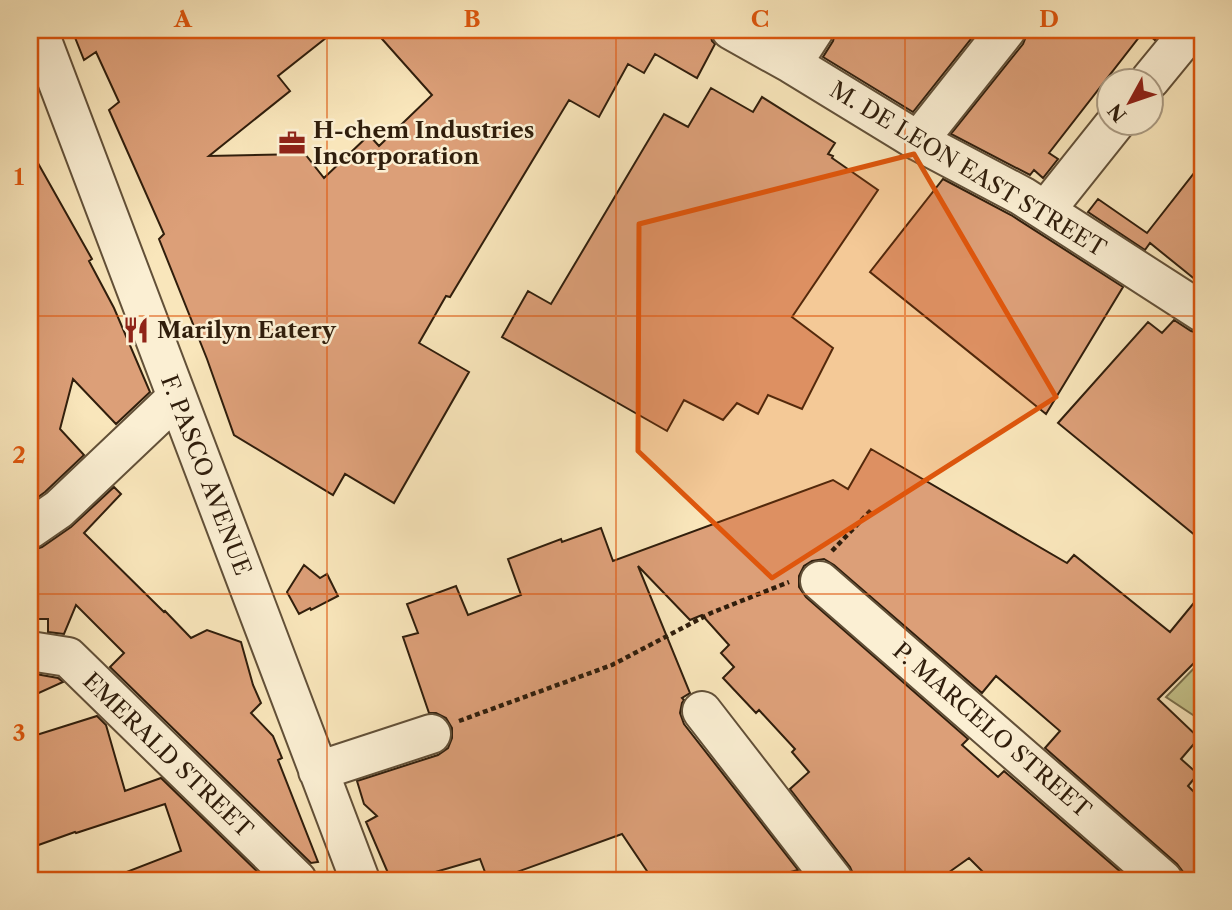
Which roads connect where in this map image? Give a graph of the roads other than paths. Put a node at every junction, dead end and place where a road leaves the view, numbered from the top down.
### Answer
1 (38, 30) edge
2 (731, 30) edge
3 (814, 30) edge
4 (1006, 30) edge
5 (1191, 30) edge
6 (792, 64) junction
7 (1161, 66) edge
8 (1105, 136) edge
9 (918, 141) junction
10 (1045, 211) junction
11 (1201, 307) edge
12 (177, 397) junction
13 (30, 529) edge
14 (815, 572) road end
15 (30, 651) edge
16 (702, 711) dead end
17 (431, 734) road end
18 (318, 771) junction
19 (346, 877) edge
20 (297, 880) edge
21 (833, 880) edge
22 (1163, 880) edge

1 - 12 street, F. PASCO AVENUE
2 - 6 street, M. DE LEON EAST STREET
3 - 6 street
4 - 9 street
5 - 7 street
6 - 9 street, M. DE LEON EAST STREET
8 - 10 street
9 - 10 street, M. DE LEON EAST STREET
10 - 11 street, M. DE LEON EAST STREET
12 - 13 street
12 - 18 street, F. PASCO AVENUE
14 - 22 street, P. MARCELO STREET
15 - 20 street, EMERALD STREET
16 - 21 street
17 - 18 street
18 - 19 street, F. PASCO AVENUE

